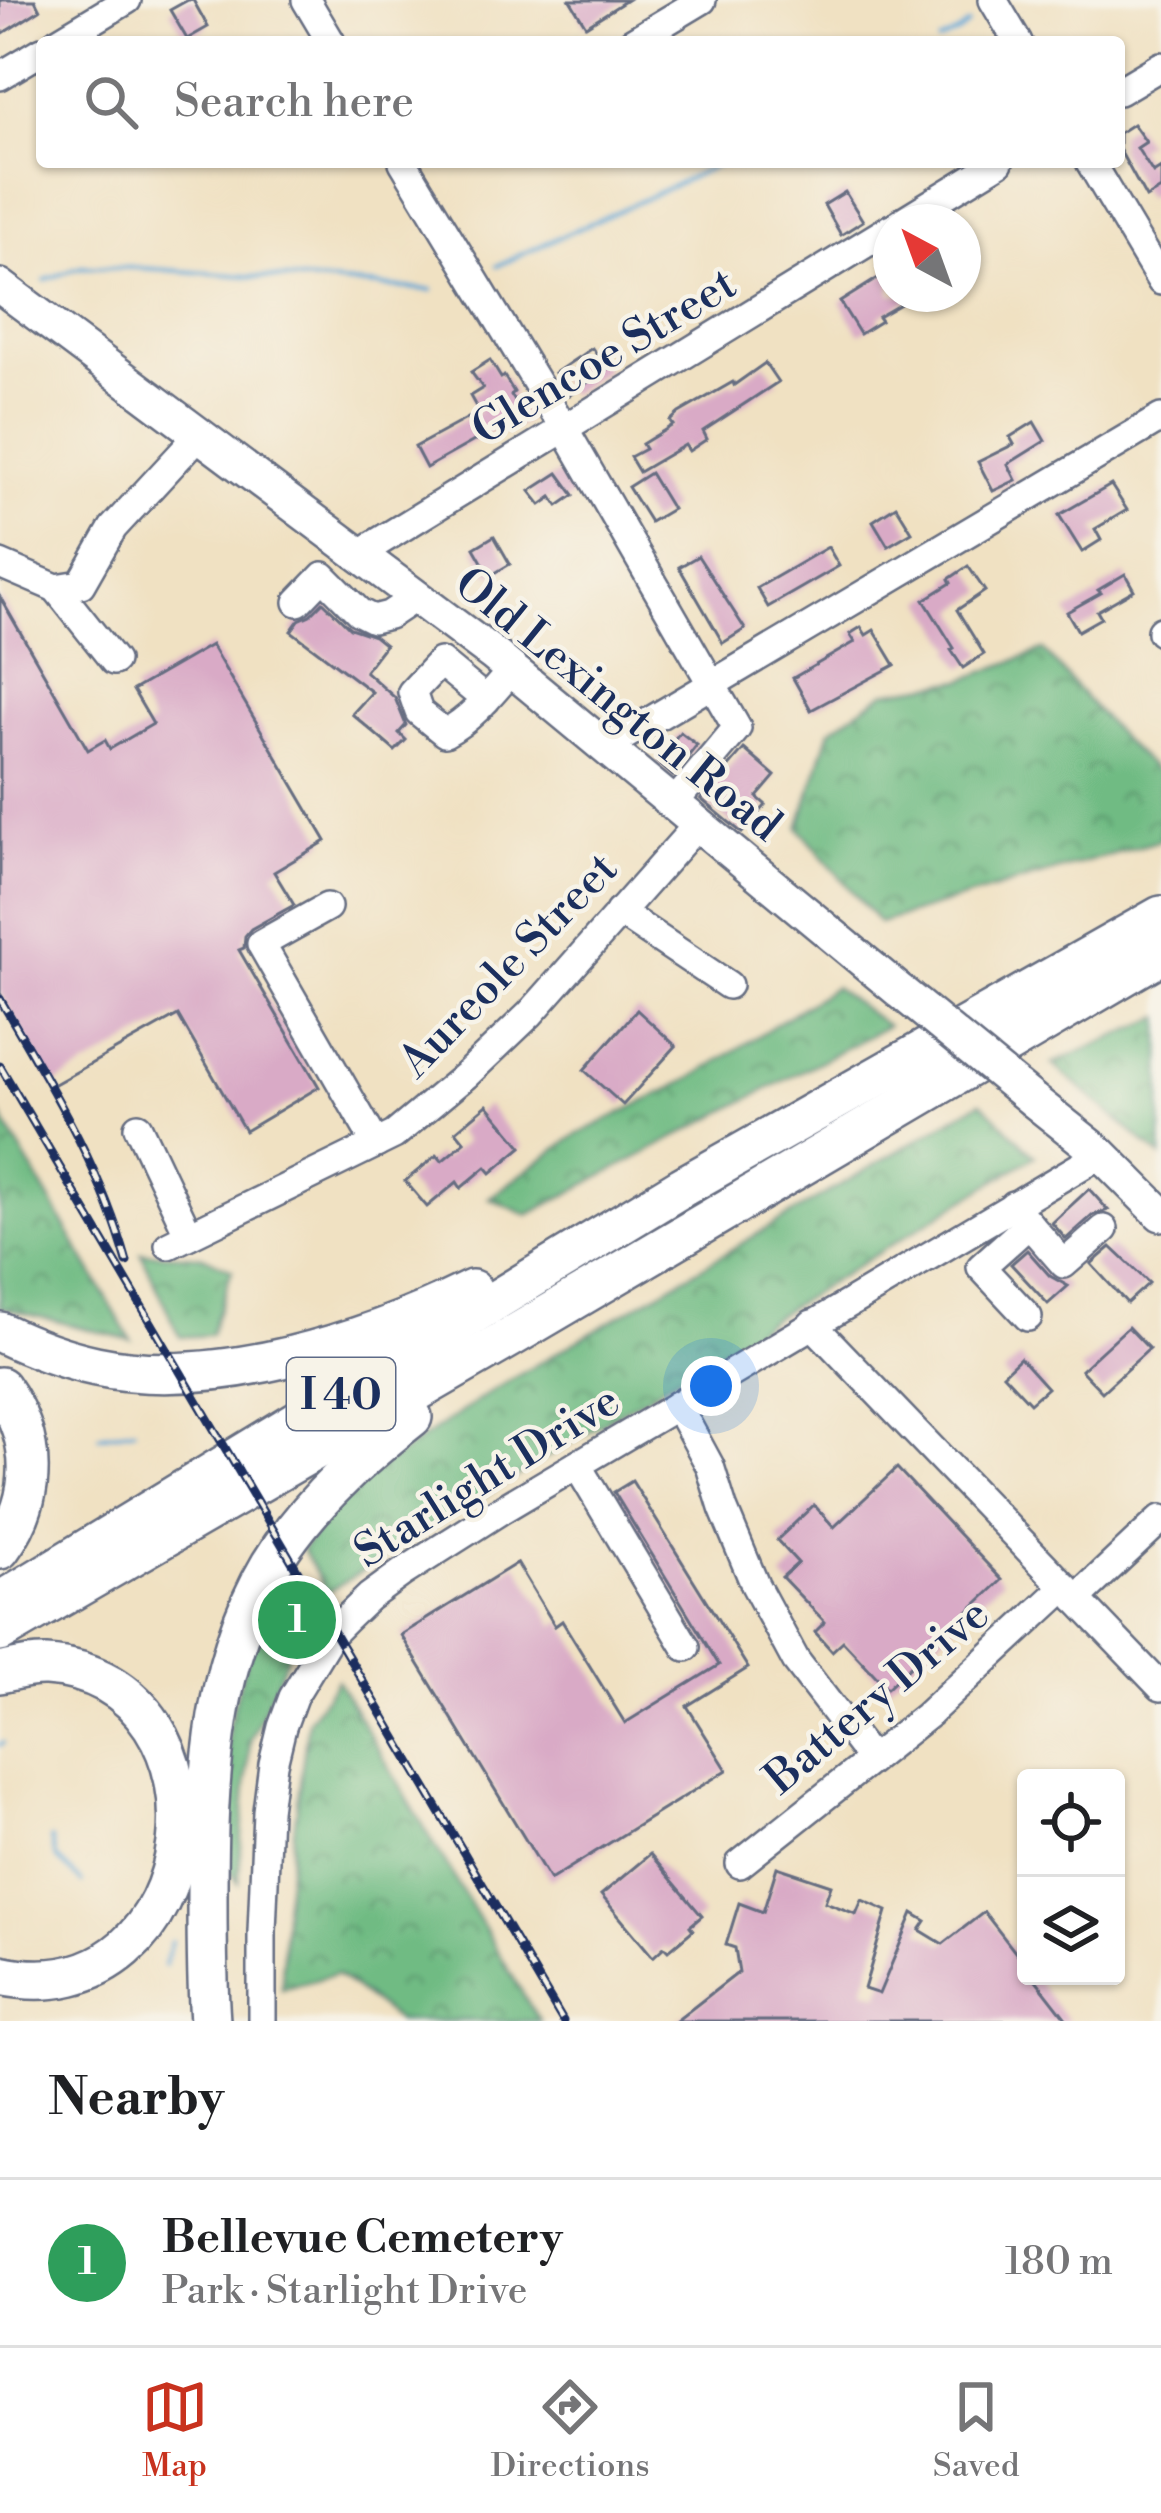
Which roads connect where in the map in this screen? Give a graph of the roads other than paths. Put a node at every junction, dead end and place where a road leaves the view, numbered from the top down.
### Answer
1 (128, 0) edge
2 (306, 0) edge
3 (702, 0) edge
4 (993, 0) edge
5 (67, 36) edge
6 (327, 36) edge
7 (642, 36) edge
8 (1014, 36) edge
9 (36, 55) edge
10 (1161, 66) edge
11 (0, 76) edge
12 (1125, 87) edge
13 (417, 168) edge
14 (989, 168) edge
15 (1094, 168) edge
16 (930, 204) edge
17 (873, 239) edge
18 (1161, 281) edge
19 (0, 286) edge
20 (1161, 418) edge
21 (564, 428) junction
22 (199, 435) junction
23 (353, 550) junction
24 (0, 564) edge
25 (323, 576) junction
26 (56, 588) junction
27 (416, 597) junction
28 (298, 602) dead end
29 (114, 661) dead end
30 (512, 670) junction
31 (714, 685) junction
32 (486, 700) dead end
33 (606, 747) junction
34 (686, 813) junction
35 (327, 907) dead end
36 (619, 912) junction
37 (1161, 916) edge
38 (1161, 954) edge
39 (728, 986) dead end
40 (138, 1127) dead end
41 (376, 1144) junction
42 (1100, 1154) junction
43 (682, 1186) junction
44 (1161, 1214) edge
45 (1021, 1215) junction
46 (1104, 1229) dead end
47 (1028, 1317) dead end
48 (812, 1324) junction
49 (0, 1332) edge
50 (509, 1338) junction
51 (0, 1387) edge
52 (676, 1405) junction
53 (577, 1465) junction
54 (1161, 1520) edge
55 (0, 1549) edge
56 (1071, 1593) junction
57 (0, 1602) edge
58 (0, 1632) edge
59 (686, 1647) dead end
60 (0, 1673) edge
61 (1161, 1687) edge
62 (871, 1760) junction
63 (740, 1864) dead end
64 (0, 1975) edge
65 (210, 2021) edge
66 (262, 2021) edge

1 - 5 street
2 - 6 street
3 - 7 street
4 - 8 street
9 - 11 street
10 - 12 street
13 - 21 street
14 - 16 street
15 - 18 street
17 - 21 street, Glencoe Street
19 - 22 main road, Old Lexington Road
20 - 31 street
21 - 23 street, Glencoe Street
21 - 31 street
22 - 23 main road, Old Lexington Road
22 - 26 street
23 - 25 street, Glencoe Street
23 - 27 main road, Old Lexington Road
24 - 26 street
25 - 27 street
25 - 28 street, Glencoe Street
26 - 29 street
27 - 30 main road, Old Lexington Road
30 - 32 street
30 - 33 main road, Old Lexington Road
31 - 33 street
31 - 34 street, Aureole Street
33 - 34 main road, Old Lexington Road
34 - 36 street, Aureole Street
34 - 42 main road, Old Lexington Road, bridge
35 - 41 street
36 - 39 street
36 - 41 street, Aureole Street
37 - 43 highway, I 40
38 - 50 highway, I 40
40 - 41 street, Aureole Street
42 - 44 main road, Old Lexington Road
42 - 45 street, Starlight Drive
43 - 49 highway
43 - 57 highway, I 40
45 - 46 street
45 - 47 street
45 - 48 street, Starlight Drive
48 - 52 street, Starlight Drive
48 - 56 street
50 - 58 highway, I 40
50 - 65 highway
51 - 55 highway
52 - 53 street, Starlight Drive
52 - 62 street
53 - 59 street
53 - 66 street, Starlight Drive
54 - 56 street, Battery Drive
56 - 61 street
56 - 62 street, Battery Drive
60 - 64 highway
62 - 63 street, Battery Drive

